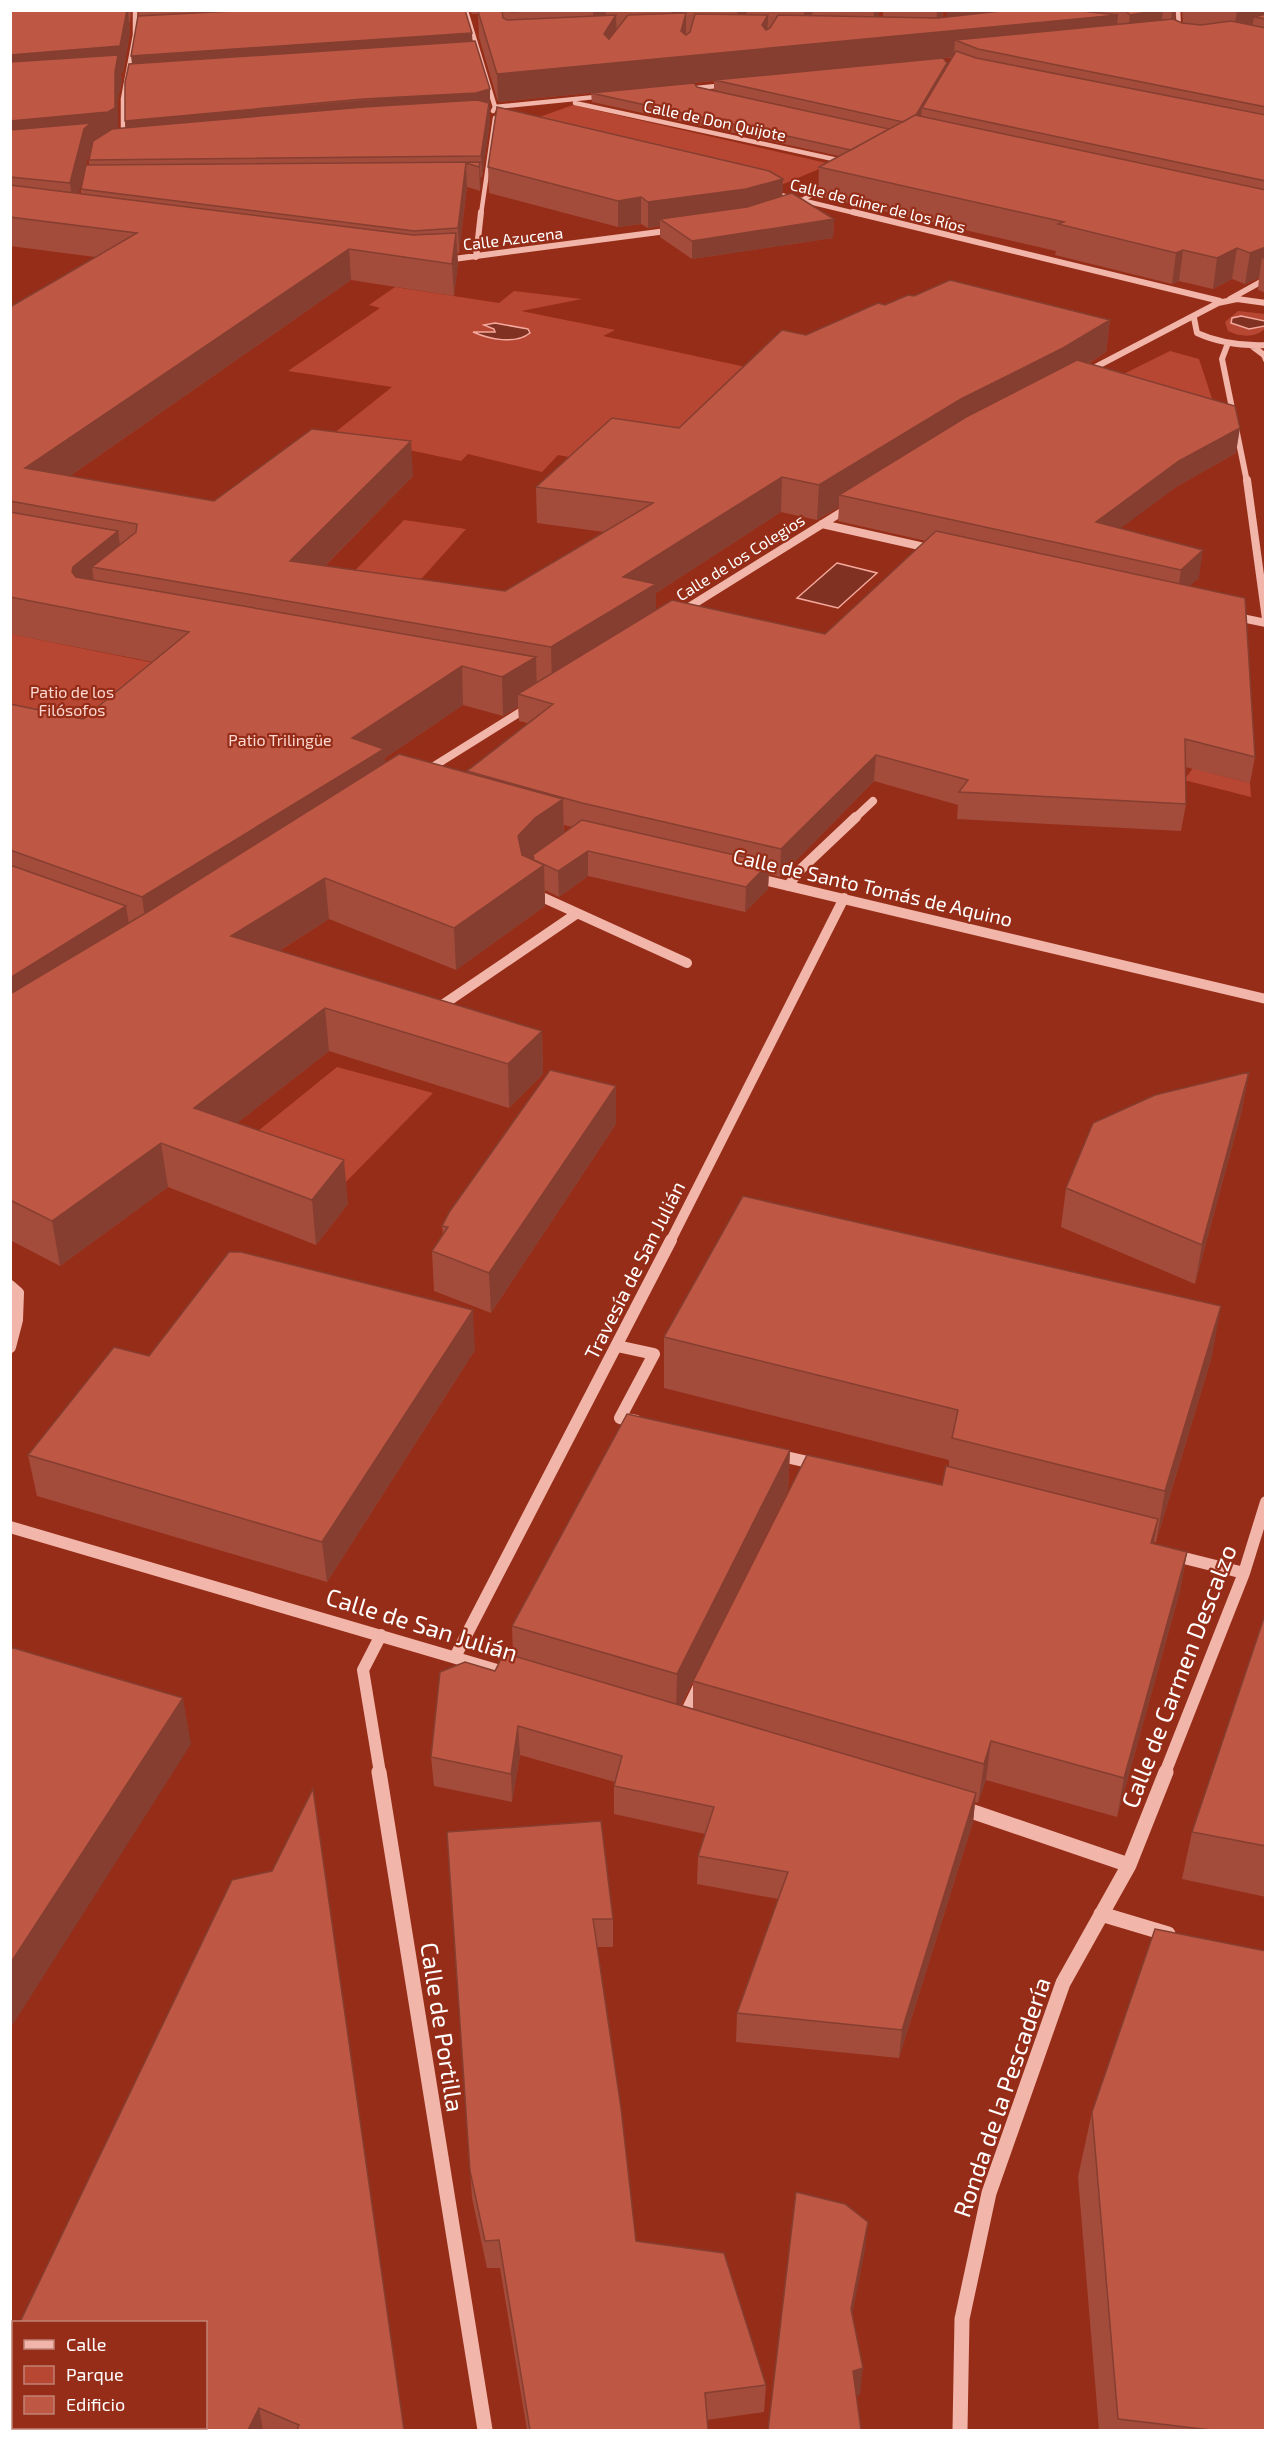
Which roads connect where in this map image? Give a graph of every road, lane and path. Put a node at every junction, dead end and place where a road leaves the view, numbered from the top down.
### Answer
1 (135, 10) edge
2 (466, 10) edge
3 (1178, 10) edge
4 (442, 12) edge
5 (469, 19) junction
6 (480, 19) edge
7 (126, 27) edge
8 (138, 27) junction
9 (1188, 29) edge
10 (1179, 30) junction
11 (1172, 31) edge
12 (474, 33) junction
13 (484, 33) edge
14 (480, 53) junction
15 (468, 54) edge
16 (138, 76) edge
17 (126, 77) junction
18 (115, 78) edge
19 (734, 84) edge
20 (687, 88) junction
21 (676, 90) edge
22 (710, 93) edge
23 (608, 96) edge
24 (563, 100) junction
25 (494, 109) junction
26 (486, 112) edge
27 (488, 118) edge
28 (495, 118) junction
29 (494, 126) junction
30 (505, 129) edge
31 (128, 145) edge
32 (856, 164) edge
33 (472, 181) edge
34 (484, 181) junction
35 (833, 182) edge
36 (766, 192) edge
37 (803, 201) junction
38 (788, 208) edge
39 (676, 230) edge
40 (476, 256) junction
41 (435, 260) edge
42 (1266, 280) edge
43 (1230, 300) junction
44 (1220, 301) junction
45 (1262, 302) edge
46 (1194, 318) junction
47 (1228, 343) junction
48 (1266, 345) edge
49 (1252, 346) junction
50 (1266, 360) edge
51 (1077, 377) edge
52 (852, 506) edge
53 (822, 524) junction
54 (938, 550) edge
55 (1219, 613) edge
56 (672, 618) edge
57 (1266, 621) edge
58 (543, 698) edge
59 (423, 773) edge
60 (873, 801) dead end
61 (742, 875) edge
62 (527, 885) edge
63 (788, 886) junction
64 (844, 898) junction
65 (576, 914) junction
66 (687, 963) dead end
67 (1266, 999) edge
68 (441, 1006) edge
69 (10, 1286) edge
70 (617, 1346) junction
71 (10, 1347) edge
72 (654, 1426) edge
73 (766, 1452) edge
74 (834, 1469) edge
75 (1266, 1502) edge
76 (10, 1527) edge
77 (1164, 1553) edge
78 (1244, 1573) junction
79 (381, 1635) junction
80 (454, 1657) junction
81 (707, 1672) edge
82 (522, 1677) edge
83 (681, 1724) edge
84 (953, 1806) edge
85 (1129, 1865) junction
86 (1101, 1914) junction
87 (1178, 1936) edge
88 (485, 2430) edge
89 (960, 2430) edge

1 - 8 street
2 - 4 street
2 - 5 street
3 - 10 street
5 - 6 street
5 - 12 street
7 - 8 street
8 - 17 street
9 - 10 street
10 - 11 street
12 - 13 street
12 - 14 street
14 - 15 street
14 - 25 street
16 - 17 street
17 - 18 street
17 - 31 street
19 - 20 street
20 - 21 street
20 - 22 street
23 - 24 street
24 - 25 street
24 - 32 street, Calle de Don Quijote
25 - 26 street
25 - 28 street
27 - 28 street
28 - 29 street
29 - 30 street
29 - 34 street
33 - 34 street
34 - 40 street
35 - 37 street
36 - 37 street, Calle de Giner de los Ríos
37 - 38 street
37 - 44 street, Calle de Giner de los Ríos
39 - 40 street, Calle Azucena
40 - 41 street, Calle Azucena
42 - 43 street
42 - 45 street
43 - 44 street
43 - 45 street
44 - 46 street
46 - 47 street
46 - 51 street
47 - 49 street
47 - 57 street
48 - 49 street
49 - 50 street
52 - 53 street, Calle de los Colegios
53 - 54 street
53 - 56 street, Calle de los Colegios
55 - 57 street
58 - 59 street
60 - 63 street
61 - 63 street, Calle de Santo Tomás de Aquino
62 - 65 street
63 - 64 street, Calle de Santo Tomás de Aquino
64 - 67 street, Calle de Santo Tomás de Aquino
64 - 70 street, Travesía de San Julián
65 - 66 street
65 - 68 street
69 - 71 street
70 - 72 street
70 - 80 street, Travesía de San Julián
73 - 74 street
75 - 78 street, Calle de Carmen Descalzo
76 - 79 street, Calle de San Julián
77 - 78 street
78 - 85 street, Calle de Carmen Descalzo
79 - 80 street, Calle de San Julián
79 - 88 street, Calle de Portilla
80 - 82 street, Calle de San Julián
81 - 83 street
84 - 85 street
85 - 86 street, Ronda de la Pescadería
86 - 87 street
86 - 89 street, Ronda de la Pescadería

